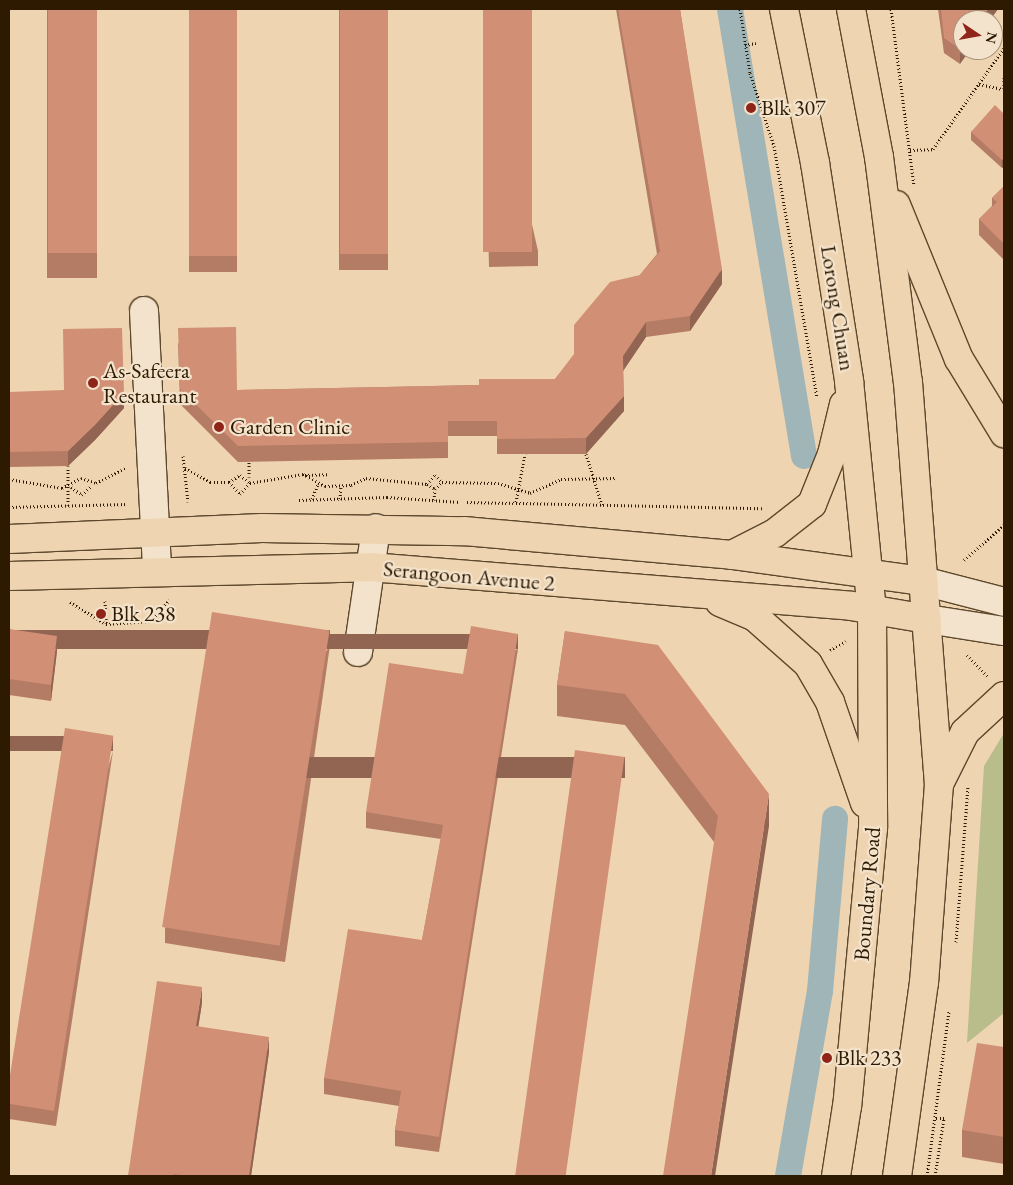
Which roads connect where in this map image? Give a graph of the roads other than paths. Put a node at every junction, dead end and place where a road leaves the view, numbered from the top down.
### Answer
1 (784, 9) edge
2 (851, 9) edge
3 (879, 157) junction
4 (144, 311) dead end
5 (849, 381) junction
6 (1004, 433) edge
7 (376, 528) junction
8 (154, 534) junction
9 (9, 539) edge
10 (732, 555) junction
11 (370, 567) junction
12 (157, 571) junction
13 (868, 574) junction
14 (9, 576) edge
15 (923, 581) junction
16 (701, 595) junction
17 (1004, 602) edge
18 (872, 610) junction
19 (927, 619) junction
20 (1004, 631) edge
21 (358, 652) dead end
22 (999, 690) edge
23 (939, 784) junction
24 (873, 828) junction
25 (836, 1176) edge
26 (897, 1176) edge

1 - 5 main road, Lorong Chuan
2 - 3 main road
3 - 6 main road
3 - 15 main road
4 - 8 street
5 - 10 main road
5 - 13 main road, Lorong Chuan
7 - 8 main road, Serangoon Avenue 2
7 - 10 main road, Serangoon Avenue 2
7 - 11 street
8 - 9 main road, Serangoon Avenue 2
8 - 12 street
10 - 13 main road, Serangoon Avenue 2
11 - 12 main road, Serangoon Avenue 2
11 - 16 main road, Serangoon Avenue 2
11 - 21 street
12 - 14 main road, Serangoon Avenue 2
13 - 15 main road, Serangoon Avenue 2
13 - 18 main road, Lorong Chuan
15 - 17 street
15 - 19 main road
16 - 18 main road, Serangoon Avenue 2
16 - 24 main road
18 - 19 main road, Serangoon Avenue 2
18 - 24 main road, Boundary Road
19 - 20 street
19 - 23 main road
22 - 23 main road
23 - 26 main road
24 - 25 main road, Boundary Road

